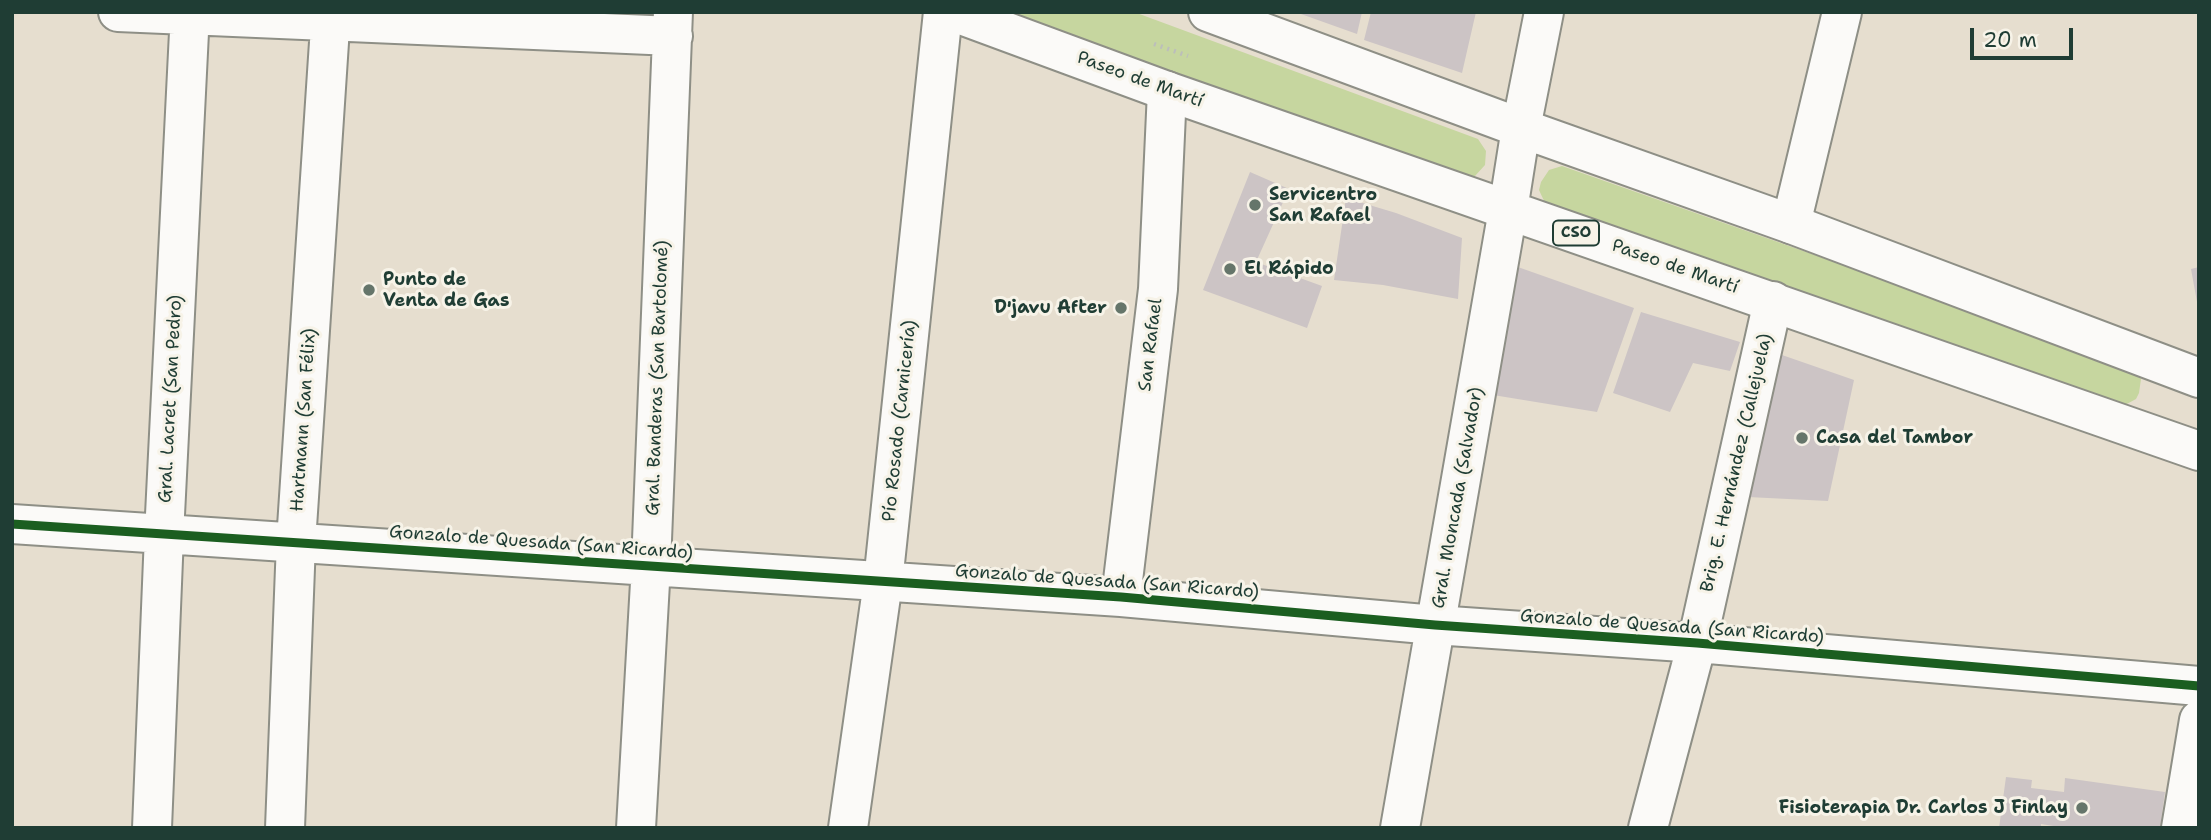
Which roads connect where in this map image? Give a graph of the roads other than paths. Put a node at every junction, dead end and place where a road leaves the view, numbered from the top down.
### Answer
1 (118, 12) edge
2 (943, 12) edge
3 (953, 12) edge
4 (1208, 12) edge
5 (1544, 12) edge
6 (1842, 12) edge
7 (190, 14) edge
8 (331, 17) edge
9 (673, 24) edge
10 (1167, 91) junction
11 (1521, 128) junction
12 (1508, 210) junction
13 (1791, 224) junction
14 (1773, 301) junction
15 (2198, 378) edge
16 (2199, 451) edge
17 (12, 524) edge
18 (164, 535) junction
19 (296, 542) junction
20 (651, 565) junction
21 (883, 582) junction
22 (1121, 597) junction
23 (1436, 625) junction
24 (1696, 643) junction
25 (2199, 685) edge
26 (2199, 720) edge
27 (152, 828) edge
28 (285, 828) edge
29 (636, 828) edge
30 (848, 828) edge
31 (1400, 828) edge
32 (1648, 828) edge
33 (2181, 828) edge

1 - 7 street
2 - 21 street, Pío Rosado (Carnicería)
3 - 10 street, Paseo de Martí / CSO
4 - 11 street
5 - 11 street, Gral. Moncada (Salvador)
6 - 13 street
7 - 8 street
7 - 18 street, Gral. Lacret (San Pedro)
8 - 9 street
8 - 19 street, Hartmann (San Félix)
9 - 20 street, Gral. Banderas (San Bartolomé)
10 - 12 street, Paseo de Martí / CSO
10 - 22 street, San Rafael
11 - 12 street, Gral. Moncada (Salvador)
11 - 13 street
12 - 14 street, Paseo de Martí / CSO
12 - 23 street, Gral. Moncada (Salvador)
13 - 15 street
14 - 16 street, Paseo de Martí / CSO
14 - 24 street, Brig. E. Hernández (Callejuela)
17 - 18 street, Gonzalo de Quesada (San Ricardo)
18 - 19 street, Gonzalo de Quesada (San Ricardo)
18 - 27 street, Gral. Lacret (San Pedro)
19 - 20 street, Gonzalo de Quesada (San Ricardo)
19 - 28 street, Hartmann (San Félix)
20 - 21 street, Gonzalo de Quesada (San Ricardo)
20 - 29 street, Gral. Banderas (San Bartolomé)
21 - 22 street, Gonzalo de Quesada (San Ricardo)
21 - 30 street, Pío Rosado (Carnicería)
22 - 23 street, Gonzalo de Quesada (San Ricardo)
23 - 24 street, Gonzalo de Quesada (San Ricardo)
23 - 31 street, Gral. Moncada (Salvador)
24 - 25 street, Gonzalo de Quesada (San Ricardo)
24 - 32 street, Brig. E. Hernández (Callejuela)
26 - 33 street

